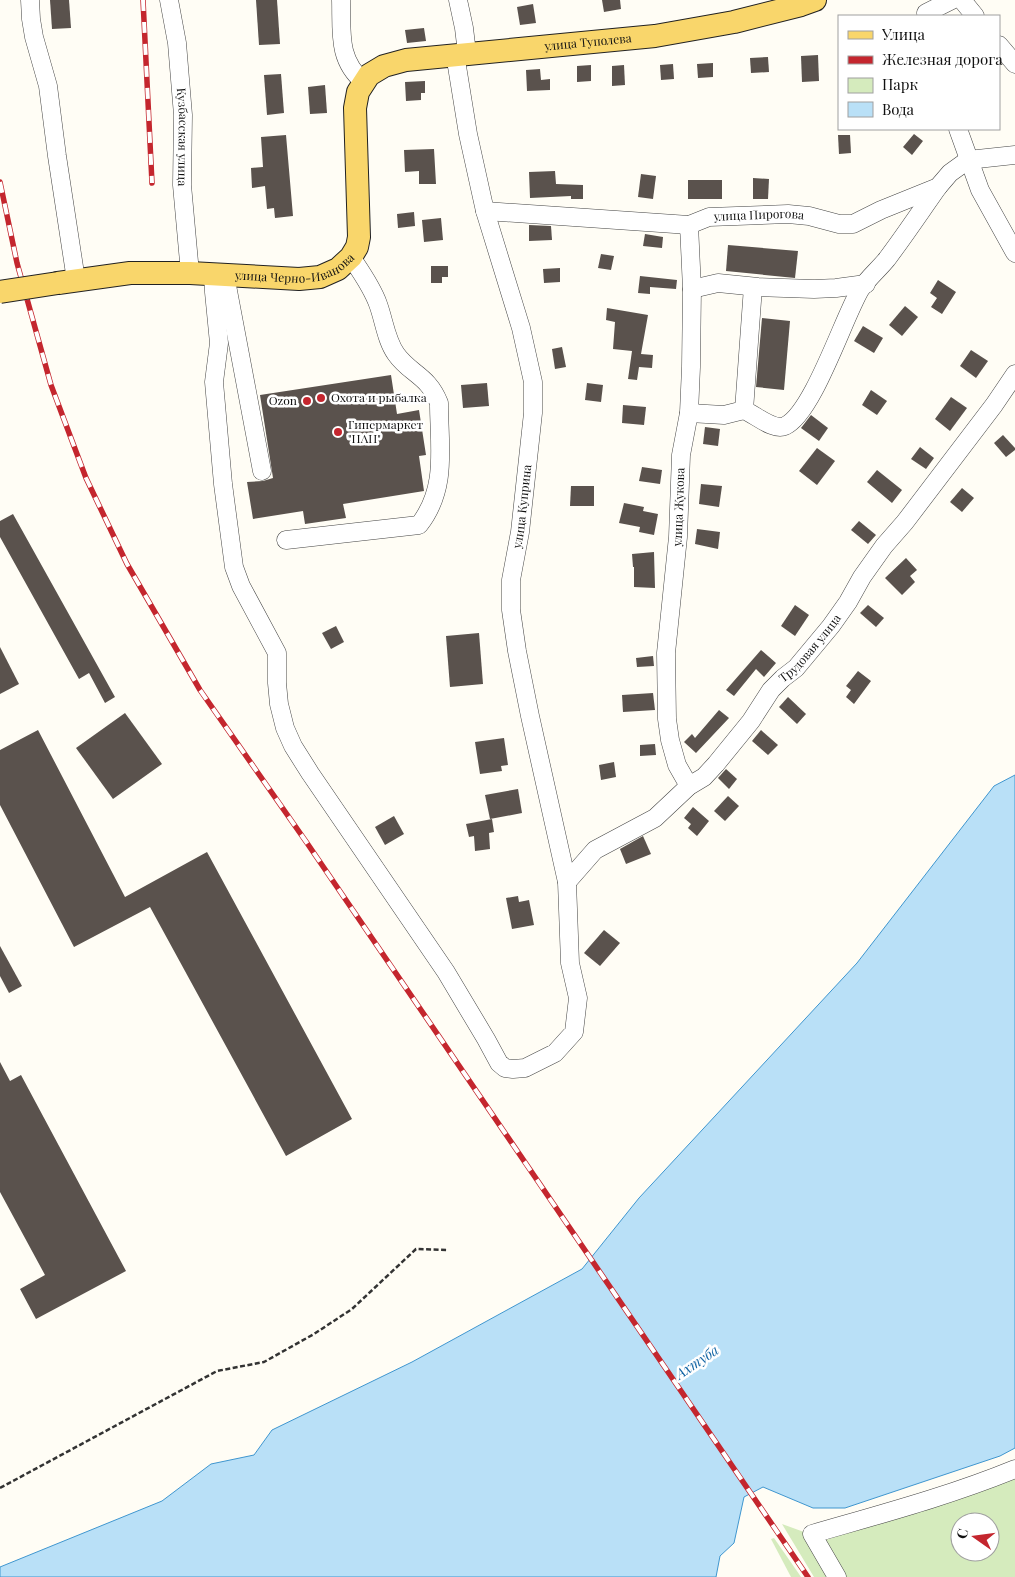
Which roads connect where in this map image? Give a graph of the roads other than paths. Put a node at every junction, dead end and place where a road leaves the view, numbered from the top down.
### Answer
1 (30, 0) edge
2 (169, 0) edge
3 (341, 0) edge
4 (458, 0) edge
5 (815, 0) edge
6 (952, 0) edge
7 (962, 0) edge
8 (925, 10) edge
9 (974, 15) edge
10 (1000, 46) edge
11 (461, 53) junction
12 (1015, 64) edge
13 (364, 82) junction
14 (958, 130) edge
15 (1015, 155) edge
16 (968, 160) junction
17 (938, 187) junction
18 (485, 211) junction
19 (690, 225) junction
20 (1015, 253) edge
21 (351, 257) junction
22 (190, 273) junction
23 (219, 275) junction
24 (68, 282) junction
25 (866, 284) junction
26 (753, 286) junction
27 (692, 289) junction
28 (0, 292) edge
29 (1015, 374) edge
30 (744, 410) junction
31 (689, 413) junction
32 (262, 471) dead end
33 (286, 540) dead end
34 (689, 786) junction
35 (567, 882) junction
36 (1015, 1469) edge
37 (837, 1577) edge

1 - 24 street
2 - 22 street, Кузбасская улица
3 - 13 street
4 - 11 street, улица Куприна
5 - 11 main road, улица Туполева
6 - 8 street
7 - 9 street
10 - 12 street
11 - 13 main road, улица Туполева
11 - 18 street, улица Куприна
13 - 21 main road, улица Черно-Иванова
14 - 16 street
15 - 16 street
16 - 17 street, улица Пирогова
16 - 20 street
17 - 19 street, улица Пирогова
17 - 25 street
18 - 19 street, улица Пирогова
18 - 35 street, улица Куприна
19 - 27 street, улица Жукова
21 - 23 main road, улица Черно-Иванова
21 - 33 street
22 - 23 main road, улица Черно-Иванова
22 - 24 main road, улица Черно-Иванова
23 - 32 street
23 - 35 street, улица Куприна
24 - 28 main road, улица Черно-Иванова, bridge
25 - 26 street
25 - 30 street
26 - 27 street
26 - 30 street
27 - 31 street, улица Жукова
29 - 34 street, Трудовая улица
30 - 31 street
31 - 34 street, улица Жукова
34 - 35 street, Трудовая улица
36 - 37 street

